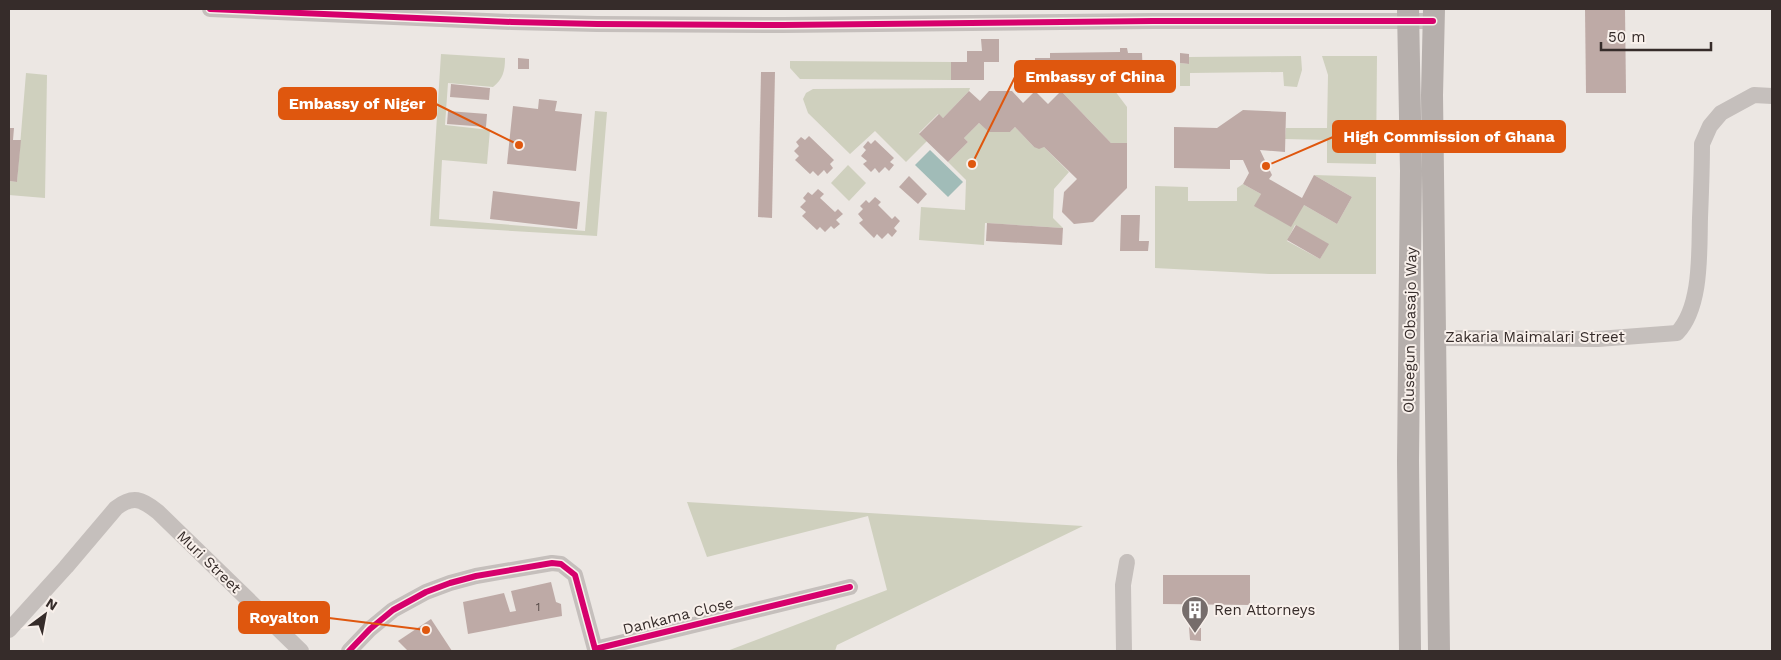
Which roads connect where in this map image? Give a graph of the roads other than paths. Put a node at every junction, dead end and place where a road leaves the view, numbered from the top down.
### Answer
1 (210, 9) edge
2 (1153, 15) edge
3 (1408, 15) edge
4 (1433, 15) edge
5 (597, 17) edge
6 (1772, 96) edge
7 (1411, 230) junction
8 (1435, 232) junction
9 (1436, 338) junction
10 (1127, 562) dead end
11 (850, 587) dead end
12 (9, 630) edge
13 (301, 651) edge
14 (349, 651) edge
15 (1124, 651) edge
16 (1410, 651) edge
17 (1439, 651) edge

1 - 5 street
2 - 3 street
2 - 5 street
3 - 4 street
3 - 7 main road, Olusegun Obasajo Way
4 - 8 main road, Olusegun Obasajo Way
6 - 9 street, Zakaria Maimalari Street
7 - 8 main road
7 - 16 main road, Olusegun Obasajo Way
8 - 9 main road, Olusegun Obasajo Way
9 - 17 main road, Olusegun Obasajo Way
10 - 15 street
11 - 14 street, Dankama Close
12 - 13 street, Muri Street

